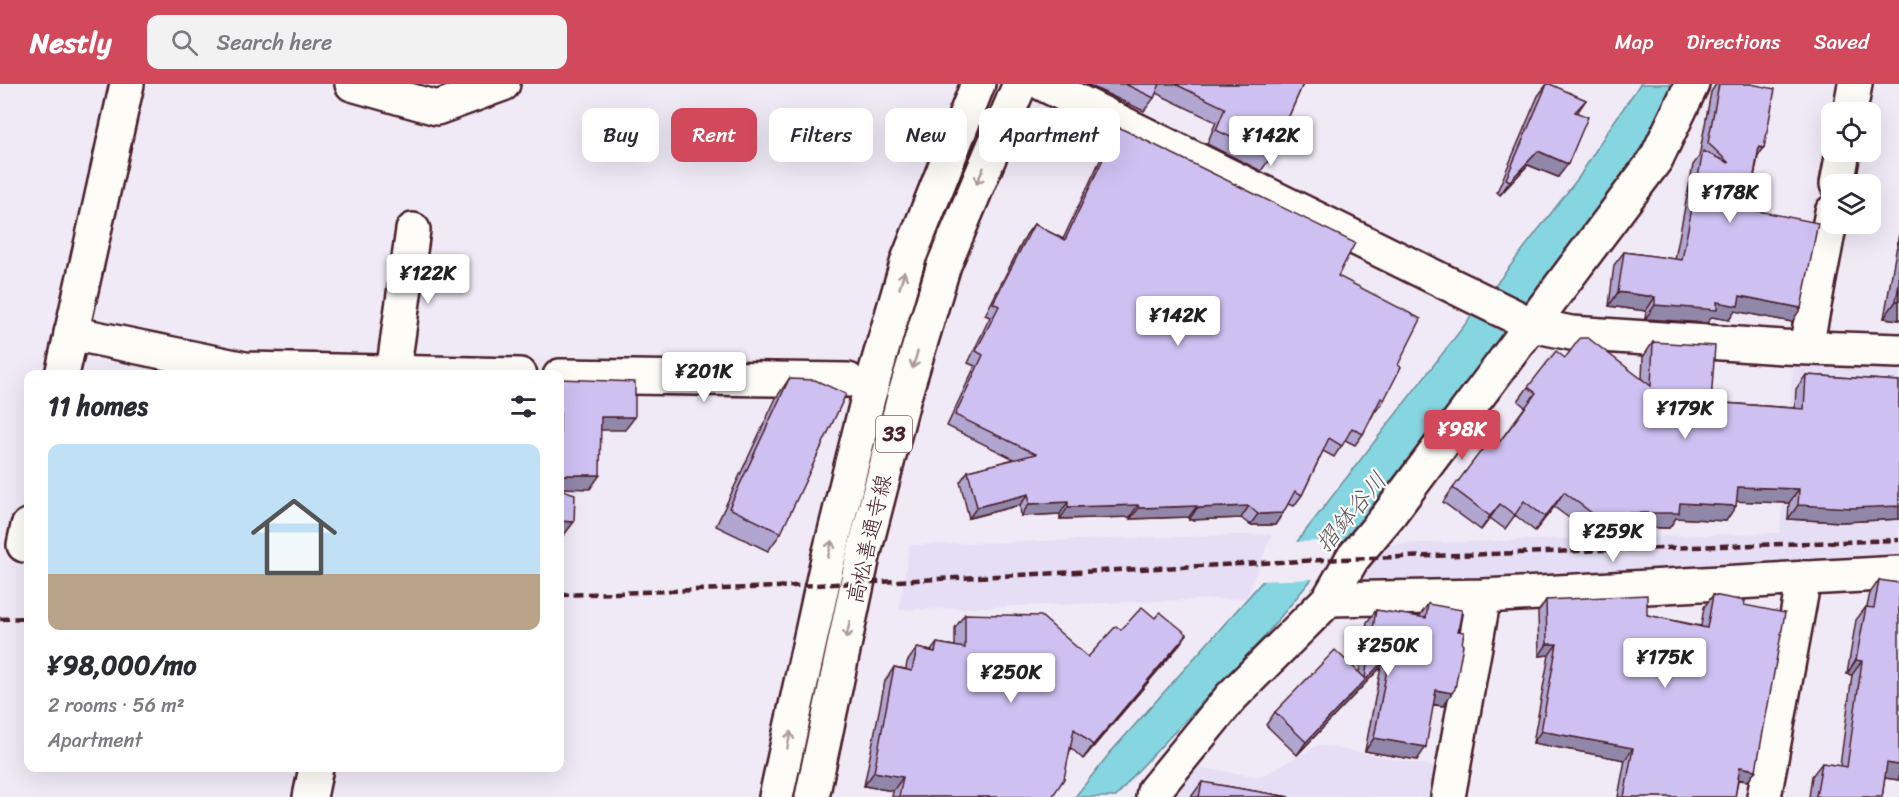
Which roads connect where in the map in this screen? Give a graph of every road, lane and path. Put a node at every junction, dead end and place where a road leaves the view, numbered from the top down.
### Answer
1 (127, 84) edge
2 (352, 84) edge
3 (503, 84) edge
4 (978, 84) edge
5 (1020, 84) edge
6 (1043, 84) edge
7 (1855, 84) edge
8 (1690, 86) edge
9 (1852, 102) edge
10 (413, 230) dead end
11 (1828, 234) edge
12 (1526, 323) junction
13 (71, 333) junction
14 (1806, 347) junction
15 (1899, 351) edge
16 (63, 370) edge
17 (282, 370) edge
18 (393, 370) edge
19 (564, 376) edge
20 (848, 380) dead end
21 (1899, 573) edge
22 (1804, 578) junction
23 (1484, 596) junction
24 (1329, 598) junction
25 (315, 772) edge
26 (310, 797) edge
27 (776, 797) edge
28 (812, 797) edge
29 (1153, 797) edge
30 (1448, 797) edge
31 (1764, 797) edge

1 - 13 street
2 - 3 street
27 -> 4 street, 高松善通寺線 / 33
5 -> 28 street, 高松善通寺線 / 33
6 - 12 street
7 - 9 street
8 - 12 street
10 - 18 street
11 - 14 street
12 - 14 street
12 - 24 street
13 - 16 street
13 - 17 street
14 - 15 street
19 - 20 street
21 - 22 street
22 - 23 street
22 - 31 street
23 - 24 street
23 - 30 street
24 - 29 street
25 - 26 street

